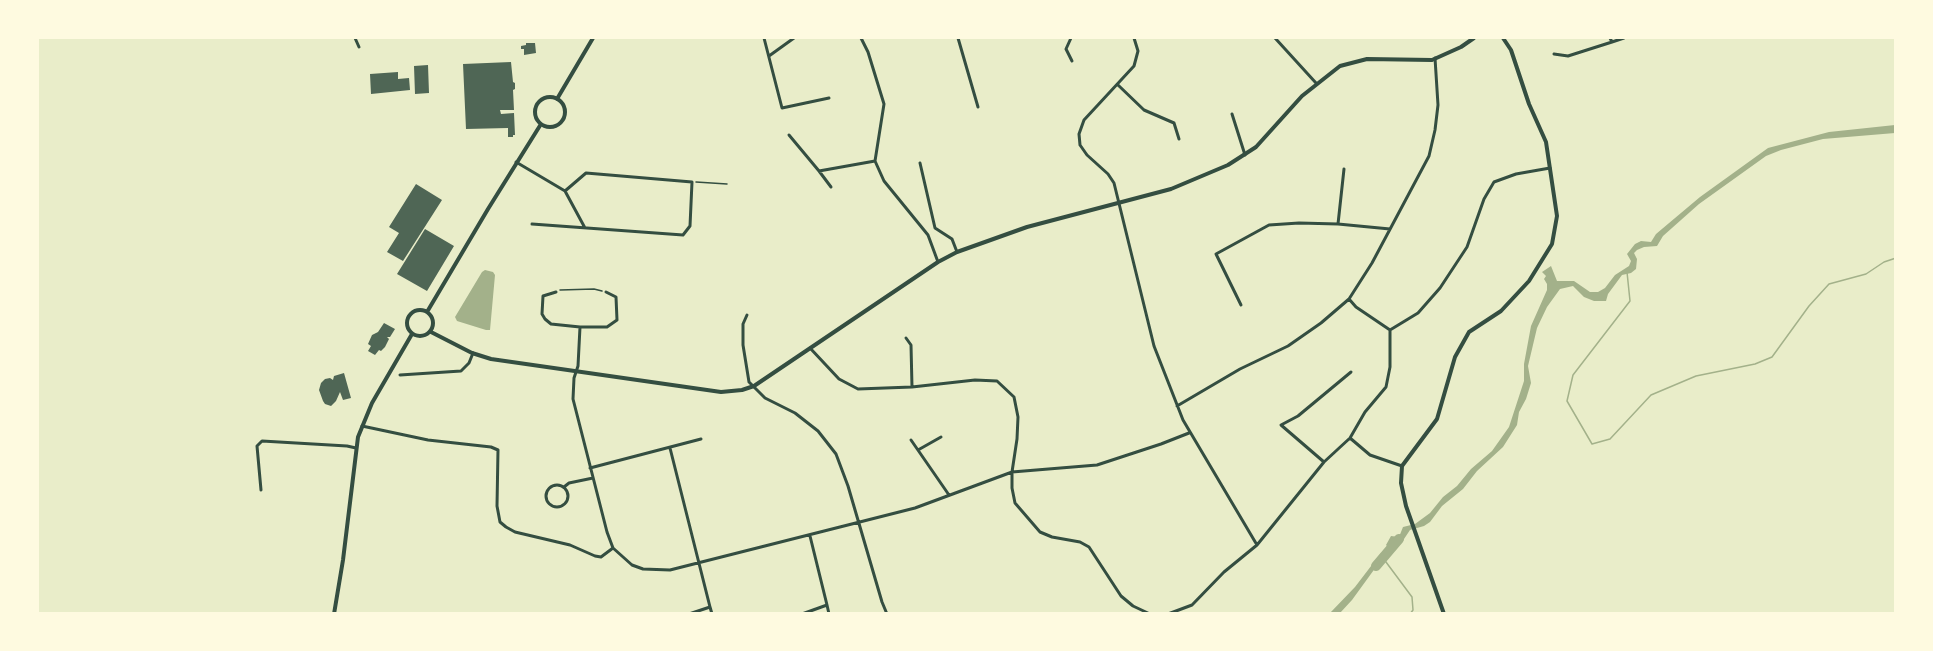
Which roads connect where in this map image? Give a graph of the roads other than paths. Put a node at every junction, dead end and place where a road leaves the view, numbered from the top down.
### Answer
1 (356, 38) edge
2 (592, 38) edge
3 (764, 38) edge
4 (794, 38) edge
5 (861, 38) edge
6 (958, 38) edge
7 (1071, 38) edge
8 (1134, 38) edge
9 (1275, 38) edge
10 (1474, 38) edge
11 (1503, 38) edge
12 (1624, 38) edge
13 (1611, 40) edge
14 (359, 47) dead end
15 (1554, 54) dead end
16 (769, 56) junction
17 (1435, 58) junction
18 (1072, 61) dead end
19 (1316, 83) junction
20 (1118, 85) junction
21 (829, 98) dead end
22 (557, 99) junction
23 (978, 107) dead end
24 (1232, 114) dead end
25 (542, 124) junction
26 (789, 135) dead end
27 (1179, 140) dead end
28 (1246, 155) junction
29 (875, 161) junction
30 (516, 162) junction
31 (920, 162) dead end
32 (1551, 168) junction
33 (1344, 169) dead end
34 (819, 171) junction
35 (831, 187) dead end
36 (565, 191) junction
37 (1120, 204) junction
38 (532, 224) dead end
39 (1338, 224) junction
40 (585, 228) junction
41 (1390, 230) junction
42 (957, 252) junction
43 (938, 262) junction
44 (556, 292) road end
45 (606, 292) road end
46 (1348, 299) junction
47 (1241, 305) dead end
48 (427, 312) junction
49 (747, 315) dead end
50 (580, 327) junction
51 (1390, 330) junction
52 (431, 332) junction
53 (412, 334) junction
54 (906, 339) dead end
55 (810, 348) junction
56 (473, 353) junction
57 (577, 370) junction
58 (1351, 372) dead end
59 (400, 375) dead end
60 (754, 386) junction
61 (912, 387) junction
62 (1177, 406) junction
63 (362, 426) junction
64 (1190, 433) junction
65 (941, 436) dead end
66 (1350, 438) junction
67 (701, 440) dead end
68 (911, 440) dead end
69 (356, 448) junction
70 (670, 448) junction
71 (918, 450) junction
72 (1324, 462) junction
73 (1402, 466) junction
74 (590, 468) junction
75 (1012, 472) junction
76 (593, 478) junction
77 (563, 487) junction
78 (261, 490) dead end
79 (949, 495) junction
80 (859, 521) junction
81 (810, 536) junction
82 (1257, 545) junction
83 (613, 548) junction
84 (699, 562) junction
85 (827, 604) junction
86 (710, 607) junction
87 (334, 614) edge
88 (689, 614) edge
89 (712, 614) edge
90 (802, 614) edge
91 (829, 614) edge
92 (887, 614) edge
93 (1150, 614) edge
94 (1168, 614) edge
95 (1444, 614) edge

1 - 14 street
2 - 22 street
3 - 16 street
4 - 16 street
5 - 29 street
6 - 23 street
7 - 18 street
8 - 20 street
9 - 19 street
10 - 17 street
11 - 32 street
12 - 13 street
13 - 15 street
16 - 21 street
17 - 19 street
17 - 41 street
19 - 28 street
20 - 27 street
20 - 37 street
22 - 25 street
22 - 25 street
24 - 28 street
25 - 30 street
26 - 34 street
28 - 37 street
29 - 34 street
29 - 43 street
30 - 36 street
30 - 48 street
31 - 42 street
32 - 51 street
32 - 73 street
33 - 39 street
34 - 35 street
36 - 40 street
36 - 40 street
37 - 42 street
37 - 62 street
38 - 40 street
39 - 41 street
39 - 47 street
41 - 46 street
42 - 43 street
43 - 55 street
44 - 50 street
45 - 50 street
46 - 51 street
46 - 62 street
48 - 52 street
48 - 53 street
49 - 60 street
50 - 57 street
51 - 66 street
52 - 53 street
52 - 56 street
53 - 63 street
54 - 61 street
55 - 60 street
55 - 61 street
56 - 57 street
56 - 59 street
57 - 60 street
57 - 74 street
58 - 72 street
60 - 80 street
61 - 75 street
62 - 64 street
63 - 69 street
63 - 83 street
64 - 75 street
64 - 82 street
65 - 71 street
66 - 72 street
66 - 73 street
67 - 70 street
68 - 71 street
69 - 78 street
69 - 87 street
70 - 74 street
70 - 84 street
71 - 79 street
72 - 82 street
73 - 95 street
74 - 76 street
75 - 79 street
75 - 93 street
76 - 77 street
76 - 83 street
77 - 77 street
79 - 80 street
80 - 81 street
80 - 92 street
81 - 84 street
81 - 85 street
82 - 94 street
83 - 84 street
84 - 86 street
85 - 90 street
85 - 91 street
86 - 88 street
86 - 89 street

